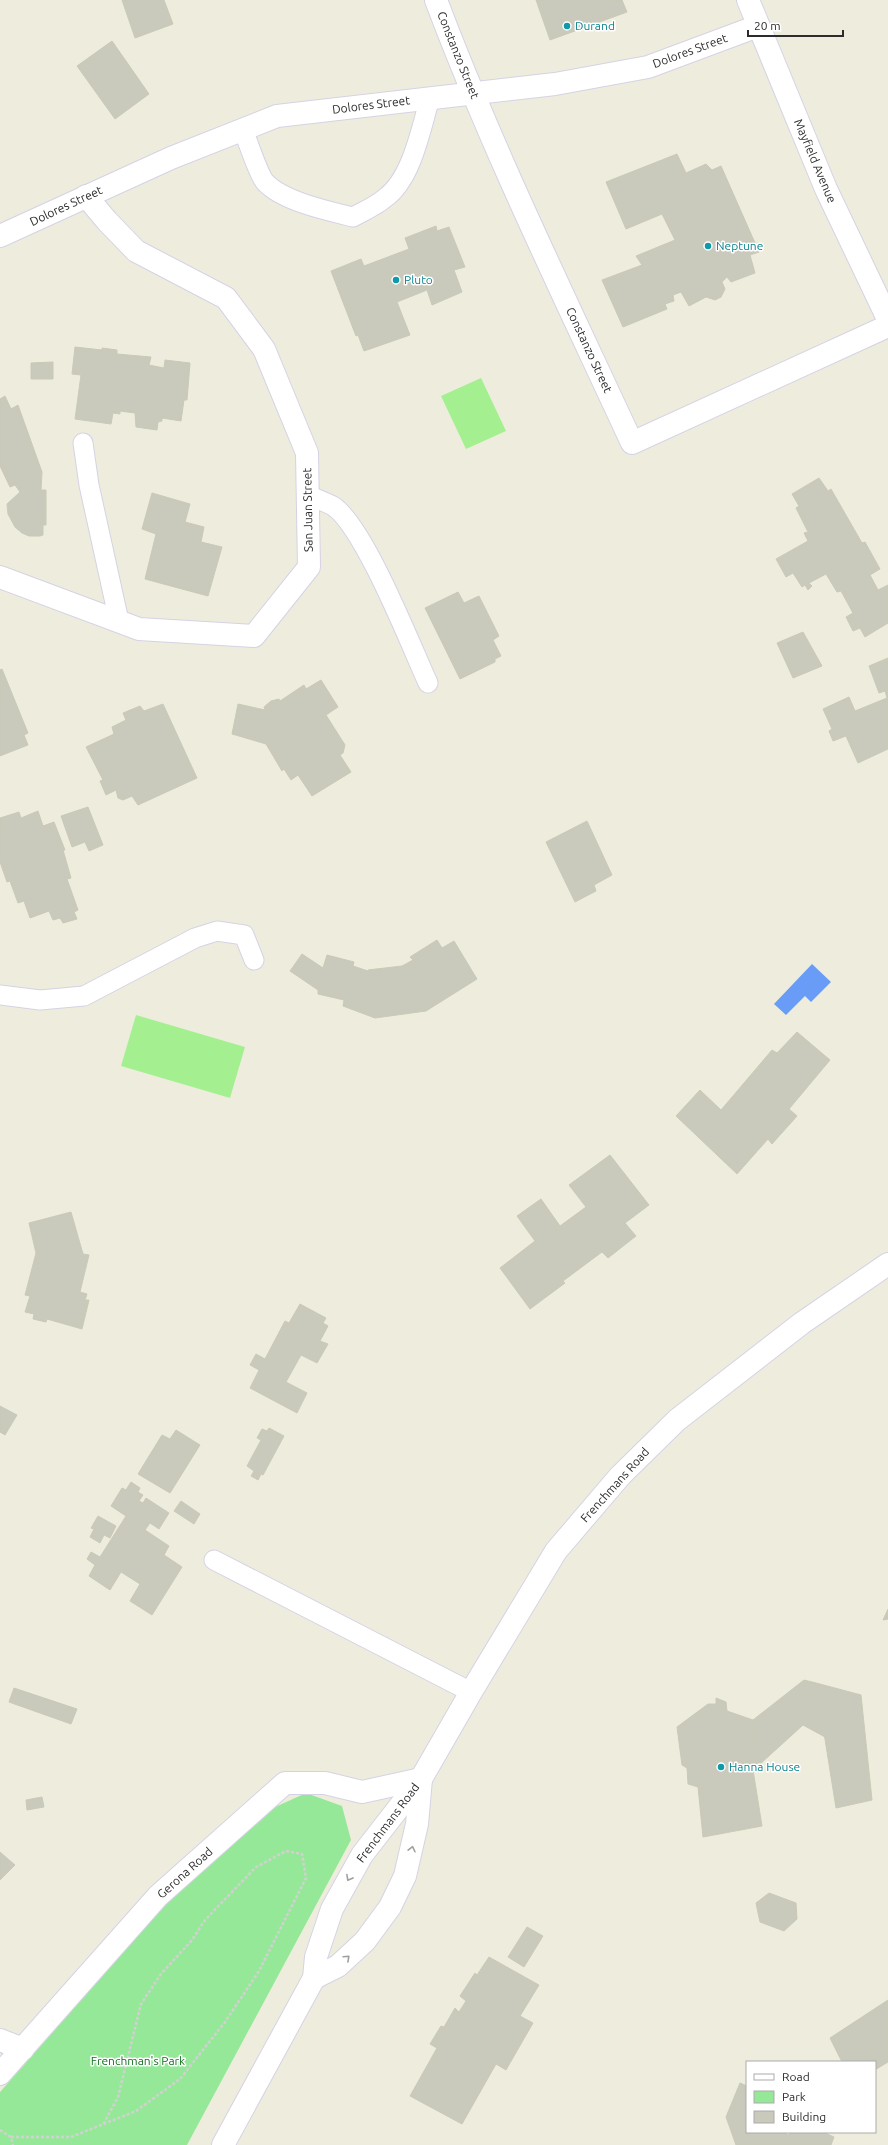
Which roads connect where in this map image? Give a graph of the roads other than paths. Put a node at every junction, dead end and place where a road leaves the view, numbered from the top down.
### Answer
1 (436, 0) edge
2 (748, 0) edge
3 (758, 26) junction
4 (473, 93) junction
5 (430, 98) junction
6 (243, 130) junction
7 (86, 196) junction
8 (0, 236) edge
9 (888, 319) edge
10 (888, 326) edge
11 (83, 443) dead end
12 (308, 495) junction
13 (0, 578) edge
14 (118, 621) junction
15 (428, 684) dead end
16 (254, 960) dead end
17 (0, 995) edge
18 (888, 1264) edge
19 (214, 1560) dead end
20 (471, 1692) junction
21 (421, 1779) junction
22 (314, 1978) junction
23 (0, 2040) edge
24 (23, 2049) junction
25 (0, 2074) edge
26 (223, 2145) edge

1 - 4 street, Constanzo Street
2 - 3 street, Mayfield Avenue
3 - 4 street, Dolores Street
3 - 9 street, Mayfield Avenue
4 - 5 street, Dolores Street
4 - 10 street, Constanzo Street
5 - 6 street, Dolores Street
5 - 6 lane
6 - 7 street, Dolores Street
7 - 8 street, Dolores Street
7 - 12 street, San Juan Street
11 - 14 lane
12 - 14 street, San Juan Street
12 - 15 lane
13 - 14 street, San Juan Street
16 - 17 lane
18 - 20 street, Frenchmans Road
19 - 20 lane
20 - 21 street, Frenchmans Road
21 -> 22 street, Frenchmans Road
22 -> 21 street, Frenchmans Road
21 - 24 street, Gerona Road
22 - 26 street, Frenchmans Road
23 - 24 street
24 - 25 street, Gerona Road

